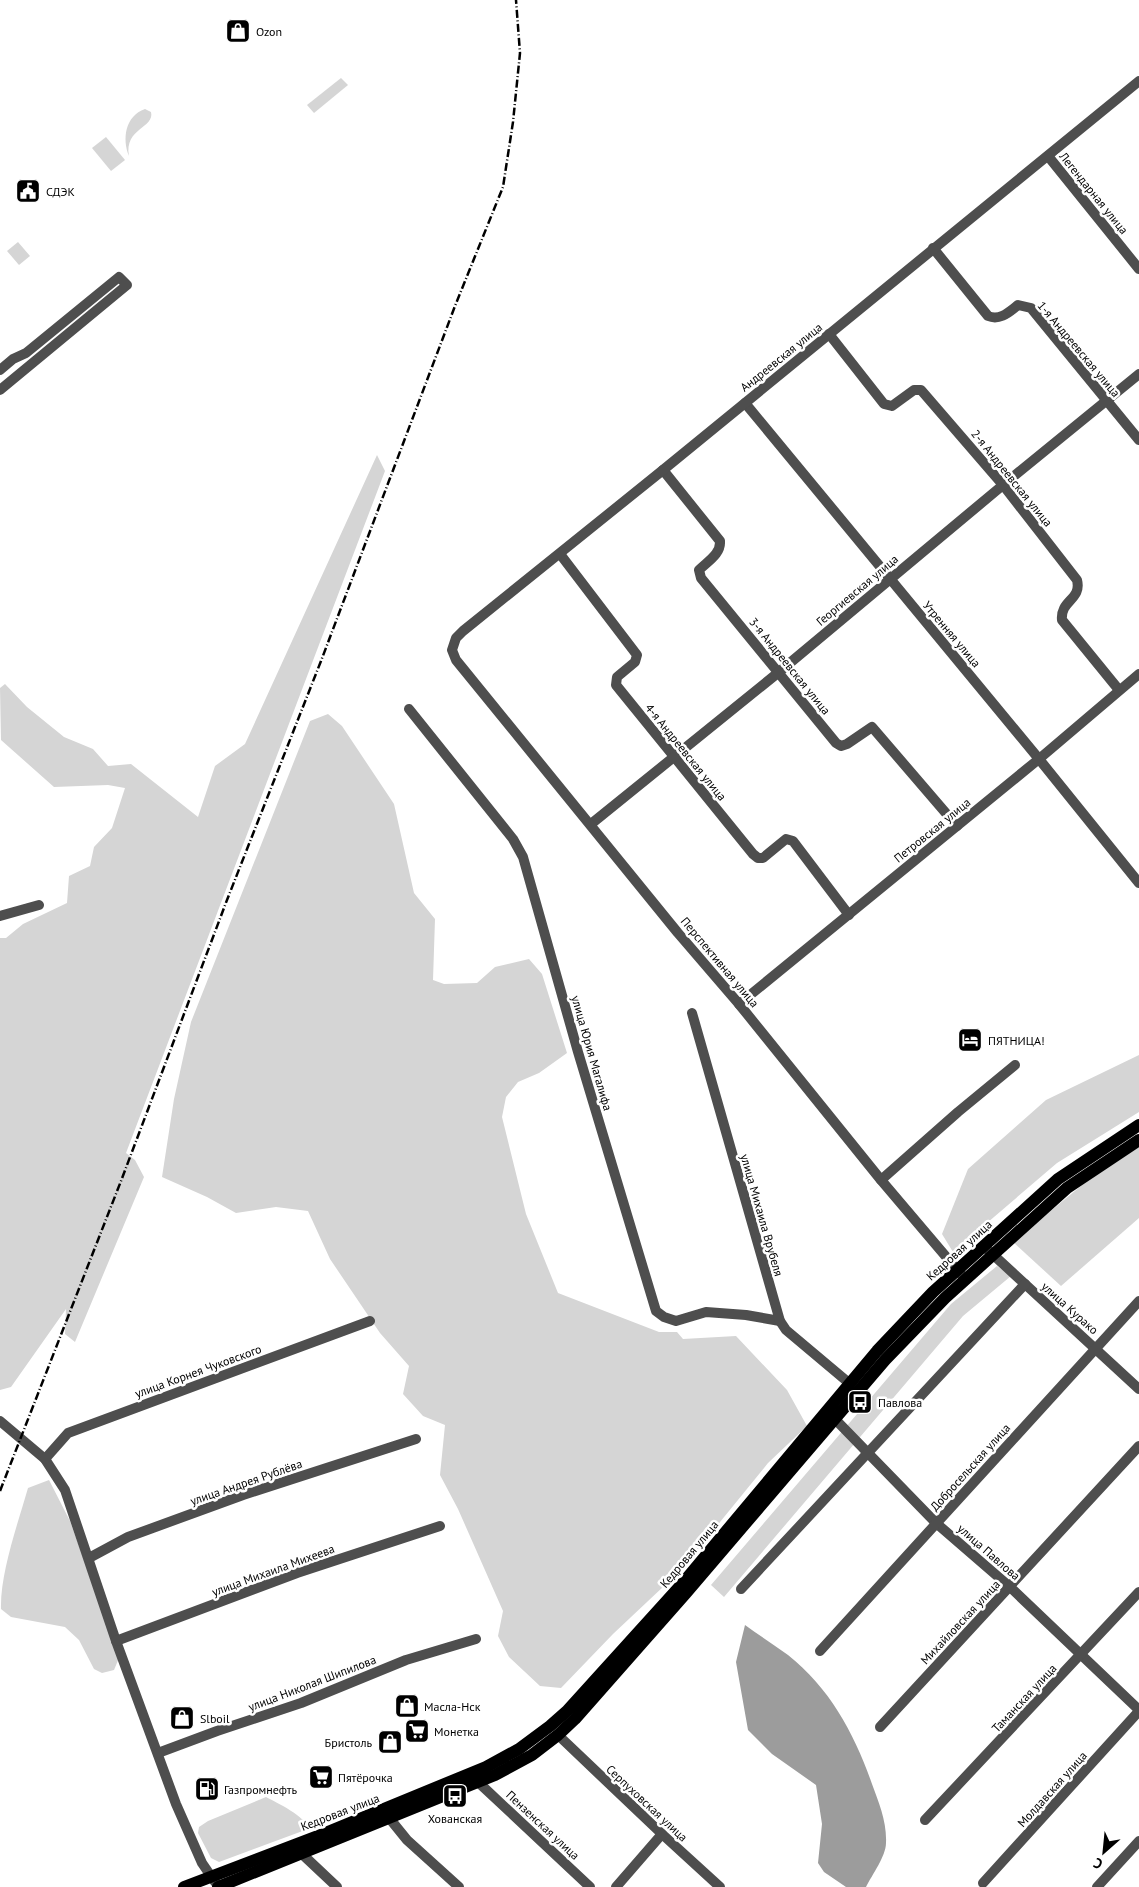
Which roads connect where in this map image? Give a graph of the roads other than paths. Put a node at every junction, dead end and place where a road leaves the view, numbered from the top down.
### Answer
1 (1139, 81) edge
2 (1048, 156) junction
3 (933, 248) junction
4 (1139, 269) edge
5 (829, 334) junction
6 (0, 370) edge
7 (1139, 374) edge
8 (0, 390) edge
9 (1106, 402) junction
10 (745, 403) junction
11 (1139, 440) edge
12 (664, 470) junction
13 (1002, 485) junction
14 (560, 554) junction
15 (890, 579) junction
16 (456, 660) joint
17 (779, 672) junction
18 (1139, 674) edge
19 (1118, 690) junction
20 (409, 708) dead end
21 (674, 758) junction
22 (1039, 759) junction
23 (592, 824) junction
24 (957, 826) junction
25 (1139, 883) edge
26 (39, 905) dead end
27 (849, 915) junction
28 (0, 916) edge
29 (739, 1004) junction
30 (692, 1013) dead end
31 (1015, 1065) dead end
32 (1139, 1125) edge
33 (1139, 1140) edge
34 (881, 1180) junction
35 (988, 1250) junction
36 (960, 1274) junction
37 (1025, 1284) junction
38 (1139, 1301) edge
39 (370, 1321) dead end
40 (780, 1321) junction
41 (1096, 1348) junction
42 (854, 1387) junction
43 (1139, 1389) edge
44 (831, 1414) junction
45 (0, 1421) edge
46 (416, 1439) dead end
47 (1139, 1446) edge
48 (867, 1454) junction
49 (45, 1460) junction
50 (936, 1523) junction
51 (440, 1526) dead end
52 (89, 1558) junction
53 (1010, 1587) junction
54 (741, 1589) dead end
55 (1139, 1592) edge
56 (476, 1638) dead end
57 (116, 1641) junction
58 (820, 1651) dead end
59 (1082, 1655) junction
60 (1139, 1710) edge
61 (880, 1727) dead end
62 (558, 1735) junction
63 (158, 1753) junction
64 (478, 1782) junction
65 (390, 1819) junction
66 (925, 1820) dead end
67 (662, 1834) junction
68 (1139, 1841) edge
69 (302, 1854) junction
70 (983, 1883) dead end
71 (217, 1884) edge
72 (184, 1887) edge
73 (337, 1887) edge
74 (459, 1887) edge
75 (590, 1887) edge
76 (616, 1887) edge
77 (720, 1887) edge
78 (1098, 1887) edge

1 - 2 street, Андреевская улица
2 - 3 street, Андреевская улица
2 - 4 street, Легендарная улица
3 - 5 street, Андреевская улица
3 - 9 street, 1-я Андреевская улица
5 - 10 street, Андреевская улица
5 - 13 street, 2-я Андреевская улица
6 - 8 street
7 - 9 street, Георгиевская улица
9 - 11 street, 1-я Андреевская улица
9 - 13 street, Георгиевская улица
10 - 12 street, Андреевская улица
10 - 15 street, Утренняя улица
12 - 14 street, Андреевская улица
12 - 17 street, 3-я Андреевская улица
13 - 15 street, Георгиевская улица
13 - 19 street, 2-я Андреевская улица
14 - 16 street, Андреевская улица
14 - 21 street, 4-я Андреевская улица
15 - 17 street, Георгиевская улица
15 - 22 street, Утренняя улица
16 - 23 street, Перспективная улица
17 - 21 street, Георгиевская улица
17 - 24 street, 3-я Андреевская улица
18 - 19 street, Петровская улица
19 - 22 street, Петровская улица
20 - 40 street, улица Юрия Магалифа
21 - 23 street, Георгиевская улица
21 - 27 street, 4-я Андреевская улица
22 - 24 street, Петровская улица
22 - 25 street, Утренняя улица
23 - 29 street, Перспективная улица
24 - 27 street, Петровская улица
26 - 28 street
27 - 29 street, Петровская улица
29 - 34 street, Перспективная улица
30 - 40 street, улица Михаила Врубеля
31 - 34 street
32 - 35 main road, Кедровая улица
33 - 35 main road, Кедровая улица
34 - 36 street, Перспективная улица
35 - 36 main road, Кедровая улица
35 - 37 street, улица Курако
36 - 42 main road, Кедровая улица
37 - 41 street, улица Курако
37 - 48 street
38 - 41 street, Добросельская улица
39 - 49 street, улица Корнея Чуковского
40 - 42 street, улица Михаила Врубеля
41 - 43 street, улица Курако
41 - 50 street, Добросельская улица
42 - 44 main road, Кедровая улица
44 - 48 street, улица Павлова
44 - 62 main road, Кедровая улица
44 - 71 main road, Кедровая улица
45 - 49 street
46 - 52 street, улица Андрея Рублёва
47 - 53 street, Михайловская улица
48 - 50 street, улица Павлова
48 - 54 street
49 - 52 street
50 - 53 street, улица Павлова
50 - 58 street, Добросельская улица
51 - 57 street, улица Михаила Михеева
52 - 57 street
53 - 59 street, улица Павлова
53 - 61 street, Михайловская улица
55 - 59 street, Таманская улица
56 - 63 street, улица Николая Шипилова
57 - 63 street
59 - 60 street, улица Павлова
59 - 66 street, Таманская улица
60 - 70 street, Молдавская улица
62 - 64 main road, Кедровая улица
62 - 67 street, Серпуховская улица
63 - 71 street
64 - 65 main road, Кедровая улица
64 - 75 street, Пензенская улица
65 - 69 main road, Кедровая улица
65 - 74 street
67 - 76 street
67 - 77 street, Серпуховская улица
68 - 78 street
69 - 71 main road, Кедровая улица
69 - 73 street
71 - 72 main road, Кедровая улица

